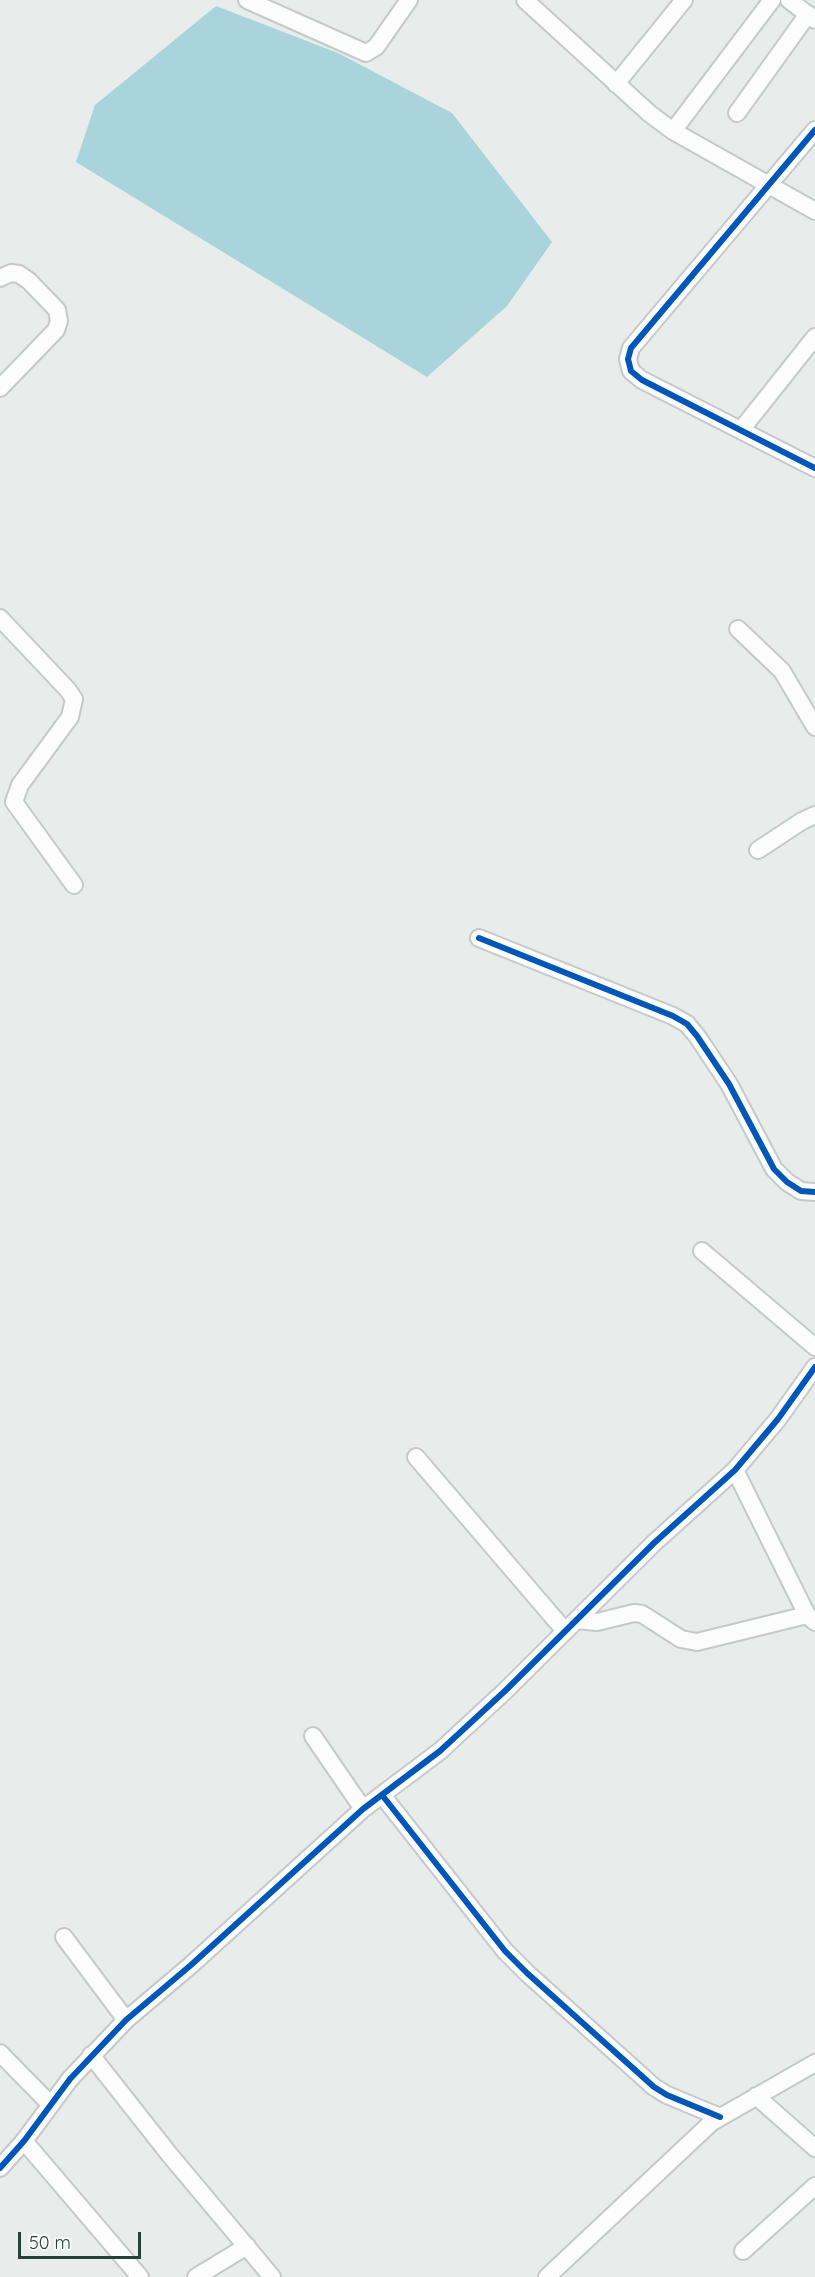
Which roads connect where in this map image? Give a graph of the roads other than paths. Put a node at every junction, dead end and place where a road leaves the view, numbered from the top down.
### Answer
1 (247, 0) edge
2 (409, 0) edge
3 (525, 0) edge
4 (684, 0) edge
5 (772, 0) edge
6 (789, 0) edge
7 (811, 17) edge
8 (616, 84) junction
9 (737, 113) dead end
10 (815, 130) edge
11 (673, 131) junction
12 (768, 185) junction
13 (815, 211) edge
14 (0, 278) edge
15 (815, 337) edge
16 (0, 388) edge
17 (741, 430) junction
18 (815, 468) edge
19 (0, 618) edge
20 (738, 629) dead end
21 (815, 727) edge
22 (815, 815) edge
23 (758, 850) dead end
24 (74, 885) dead end
25 (479, 938) dead end
26 (815, 1192) edge
27 (702, 1251) dead end
28 (815, 1347) edge
29 (815, 1367) edge
30 (416, 1457) dead end
31 (735, 1470) junction
32 (811, 1619) edge
33 (571, 1626) junction
34 (313, 1736) dead end
35 (382, 1795) junction
36 (363, 1809) junction
37 (64, 1937) dead end
38 (126, 2020) junction
39 (0, 2053) edge
40 (91, 2055) junction
41 (815, 2063) edge
42 (756, 2096) junction
43 (51, 2105) junction
44 (720, 2117) junction
45 (24, 2141) junction
46 (815, 2148) edge
47 (0, 2168) edge
48 (815, 2186) edge
49 (248, 2246) junction
50 (743, 2251) dead end
51 (140, 2277) edge
52 (196, 2277) edge
53 (272, 2277) edge
54 (547, 2277) edge

1 - 2 street
3 - 8 street
4 - 8 street
5 - 11 street
6 - 7 street
7 - 9 street
8 - 11 street
10 - 12 street
11 - 12 street
12 - 13 street
12 - 17 street
14 - 16 street
15 - 17 street
17 - 18 street
19 - 24 street
20 - 21 street
22 - 23 street
25 - 26 street
27 - 28 street
29 - 31 street
30 - 33 street
31 - 32 street
31 - 33 street
32 - 33 street
33 - 35 street
34 - 36 street
35 - 36 street
35 - 44 street
36 - 38 street
37 - 38 street
38 - 40 street
39 - 43 street
40 - 43 street
40 - 49 street
41 - 42 street
42 - 44 street
42 - 46 street
43 - 45 street
44 - 54 street
45 - 47 street
45 - 51 street
48 - 50 street
49 - 52 street
49 - 53 street

